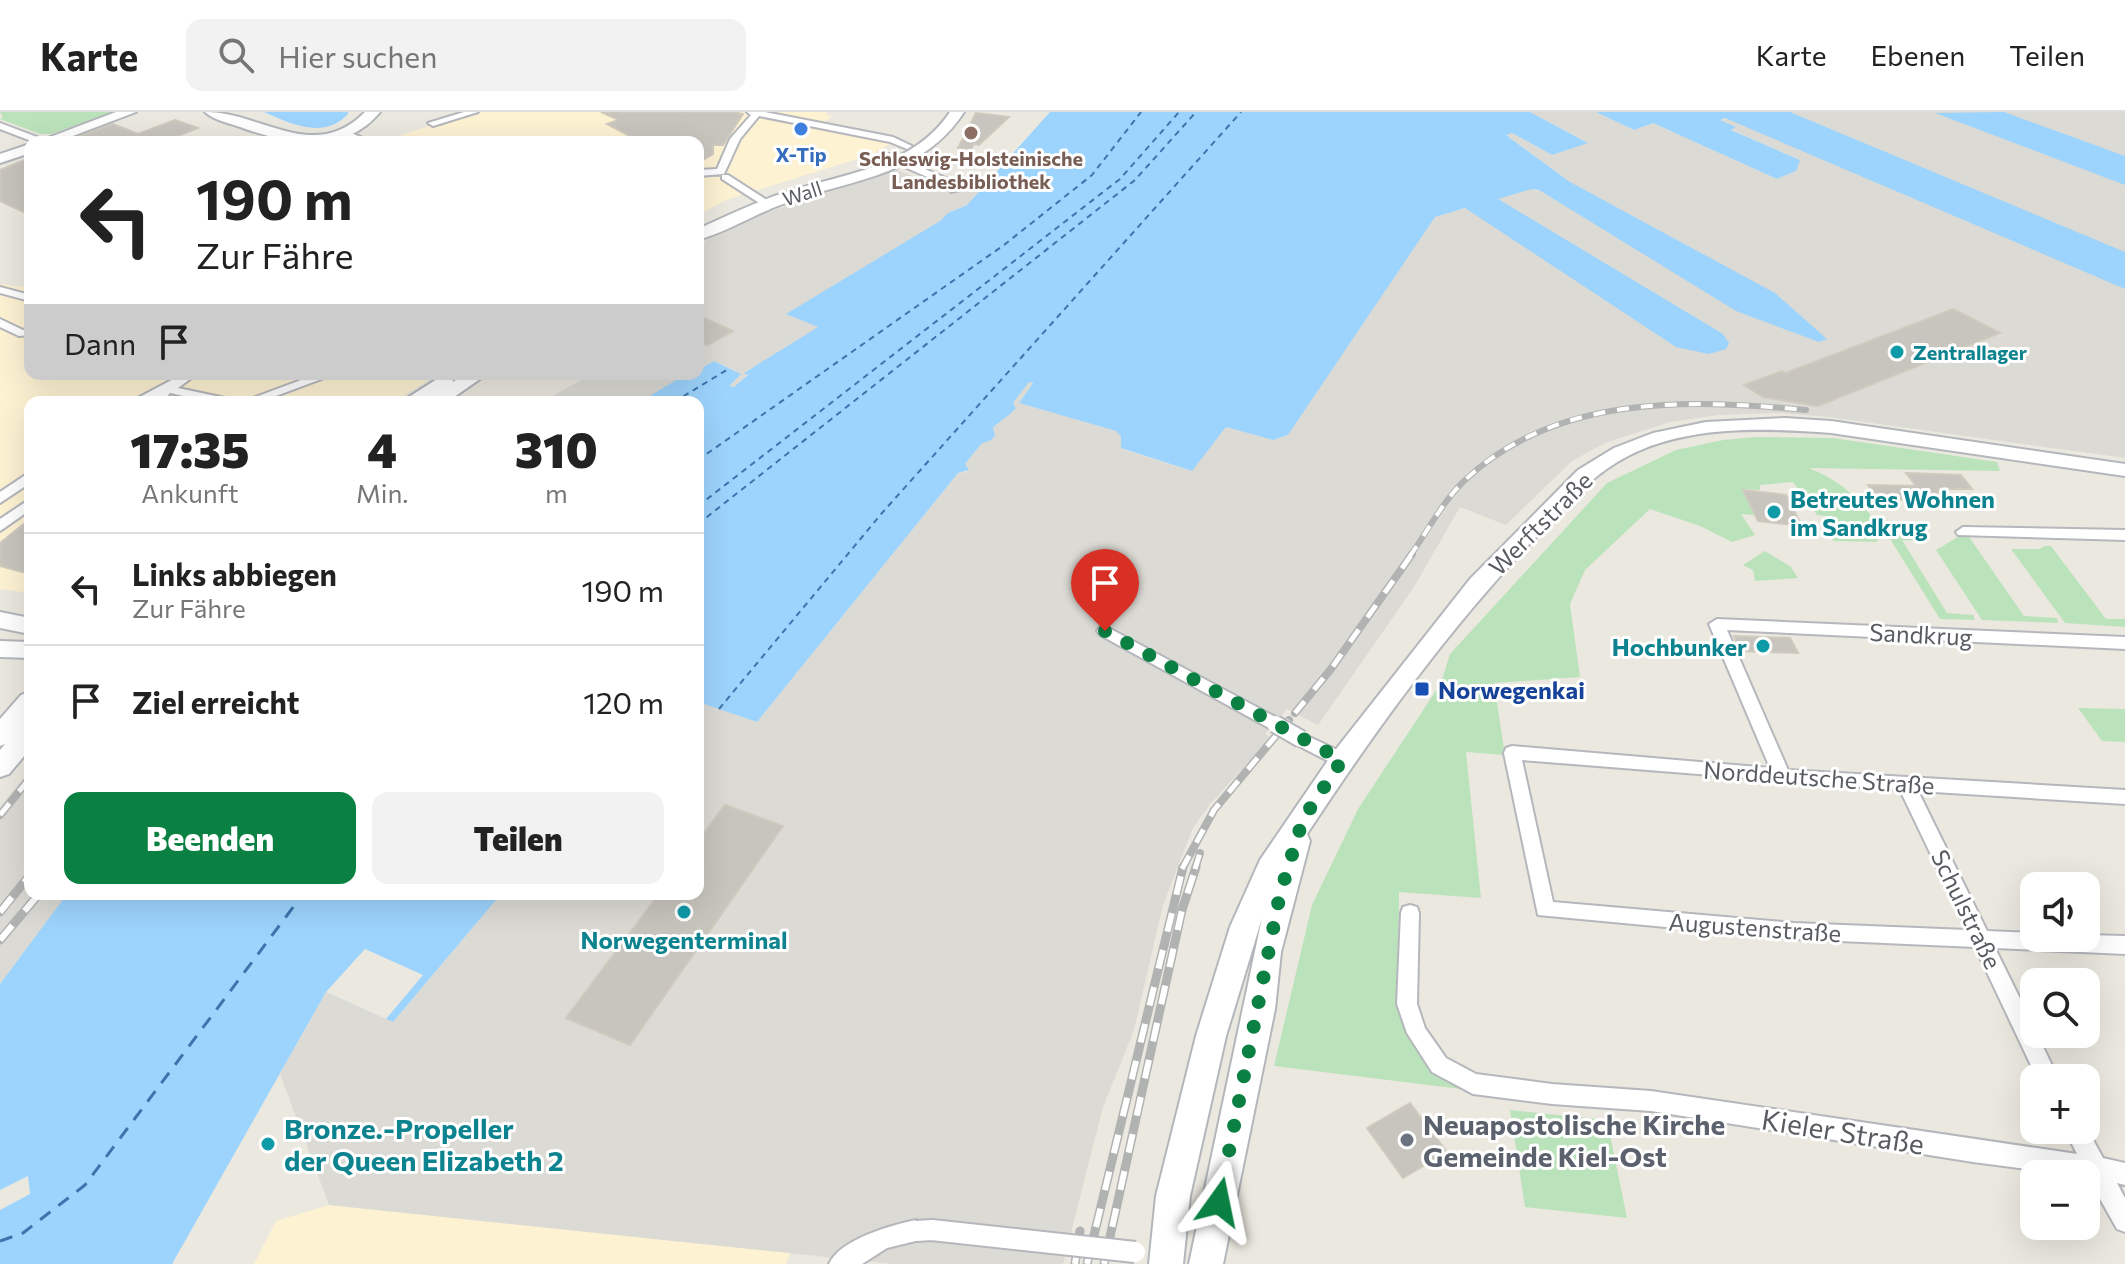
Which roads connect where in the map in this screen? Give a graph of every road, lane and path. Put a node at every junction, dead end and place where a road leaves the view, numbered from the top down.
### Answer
1 (129, 112) edge
2 (212, 112) edge
3 (373, 112) edge
4 (471, 112) edge
5 (751, 112) edge
6 (758, 112) edge
7 (942, 112) edge
8 (957, 112) edge
9 (433, 123) dead end
10 (0, 126) edge
11 (344, 133) junction
12 (276, 135) edge
13 (27, 136) edge
14 (60, 136) edge
15 (334, 136) edge
16 (351, 136) edge
17 (907, 146) junction
18 (24, 150) edge
19 (0, 159) edge
20 (892, 159) junction
21 (704, 173) edge
22 (723, 174) junction
23 (955, 190) dead end
24 (763, 201) junction
25 (704, 221) edge
26 (704, 232) edge
27 (0, 290) edge
28 (24, 296) edge
29 (0, 322) edge
30 (24, 332) edge
31 (182, 380) edge
32 (312, 380) edge
33 (445, 380) edge
34 (469, 380) edge
35 (169, 388) junction
36 (150, 396) edge
37 (162, 396) edge
38 (202, 396) edge
39 (265, 396) edge
40 (419, 396) edge
41 (443, 396) edge
42 (2125, 470) edge
43 (24, 481) edge
44 (0, 499) edge
45 (24, 508) edge
46 (0, 526) edge
47 (1963, 532) dead end
48 (2125, 535) edge
49 (0, 620) edge
50 (24, 625) edge
51 (1105, 631) dead end
52 (2125, 643) edge
53 (24, 708) edge
54 (0, 736) edge
55 (24, 739) edge
56 (1512, 753) joint
57 (1342, 760) junction
58 (0, 767) edge
59 (1782, 776) junction
60 (1906, 784) junction
61 (2125, 797) edge
62 (1303, 819) junction
63 (1410, 913) dead end
64 (1981, 939) junction
65 (2125, 945) edge
66 (2041, 1064) edge
67 (2042, 1160) edge
68 (2100, 1168) edge
69 (2125, 1174) edge
70 (2100, 1176) edge
71 (2125, 1221) edge
72 (1156, 1258) edge
73 (841, 1264) edge
74 (1206, 1264) edge

1 - 14 main road
2 - 12 main road
3 - 11 main road
4 - 9 street
5 - 6 street
6 - 17 street
6 - 22 street
7 - 17 main road, Wall
8 - 20 main road, Wall
10 - 13 street
11 - 15 main road
11 - 16 street
17 - 20 main road, Wall
18 - 19 main road
20 - 23 street
20 - 24 main road, Wall
21 - 22 street
22 - 24 street
24 - 25 main road
24 - 26 main road
27 - 28 street
29 - 30 street
31 - 35 street
32 - 39 street
33 - 40 main road
34 - 41 main road
35 - 36 street
35 - 37 street
35 - 38 street
42 - 57 main road, Werftstraße
43 - 44 street
45 - 46 street
47 - 48 street
49 - 50 main road
51 - 57 street, bridge
52 - 59 street, Sandkrug
53 - 54 main road
55 - 58 main road
56 - 59 street, Norddeutsche Straße
56 - 64 street, Augustenstraße
57 - 62 main road, Werftstraße
59 - 60 street, Norddeutsche Straße
60 - 61 street, Norddeutsche Straße
60 - 64 street, Schulstraße
62 - 72 main road, Werftstraße
62 - 74 main road, Werftstraße
63 - 67 street, Kieler Straße
64 - 65 street, Augustenstraße
64 - 66 street, Schulstraße
68 - 69 street, Kieler Straße
70 - 71 street
72 - 73 street, bridge

